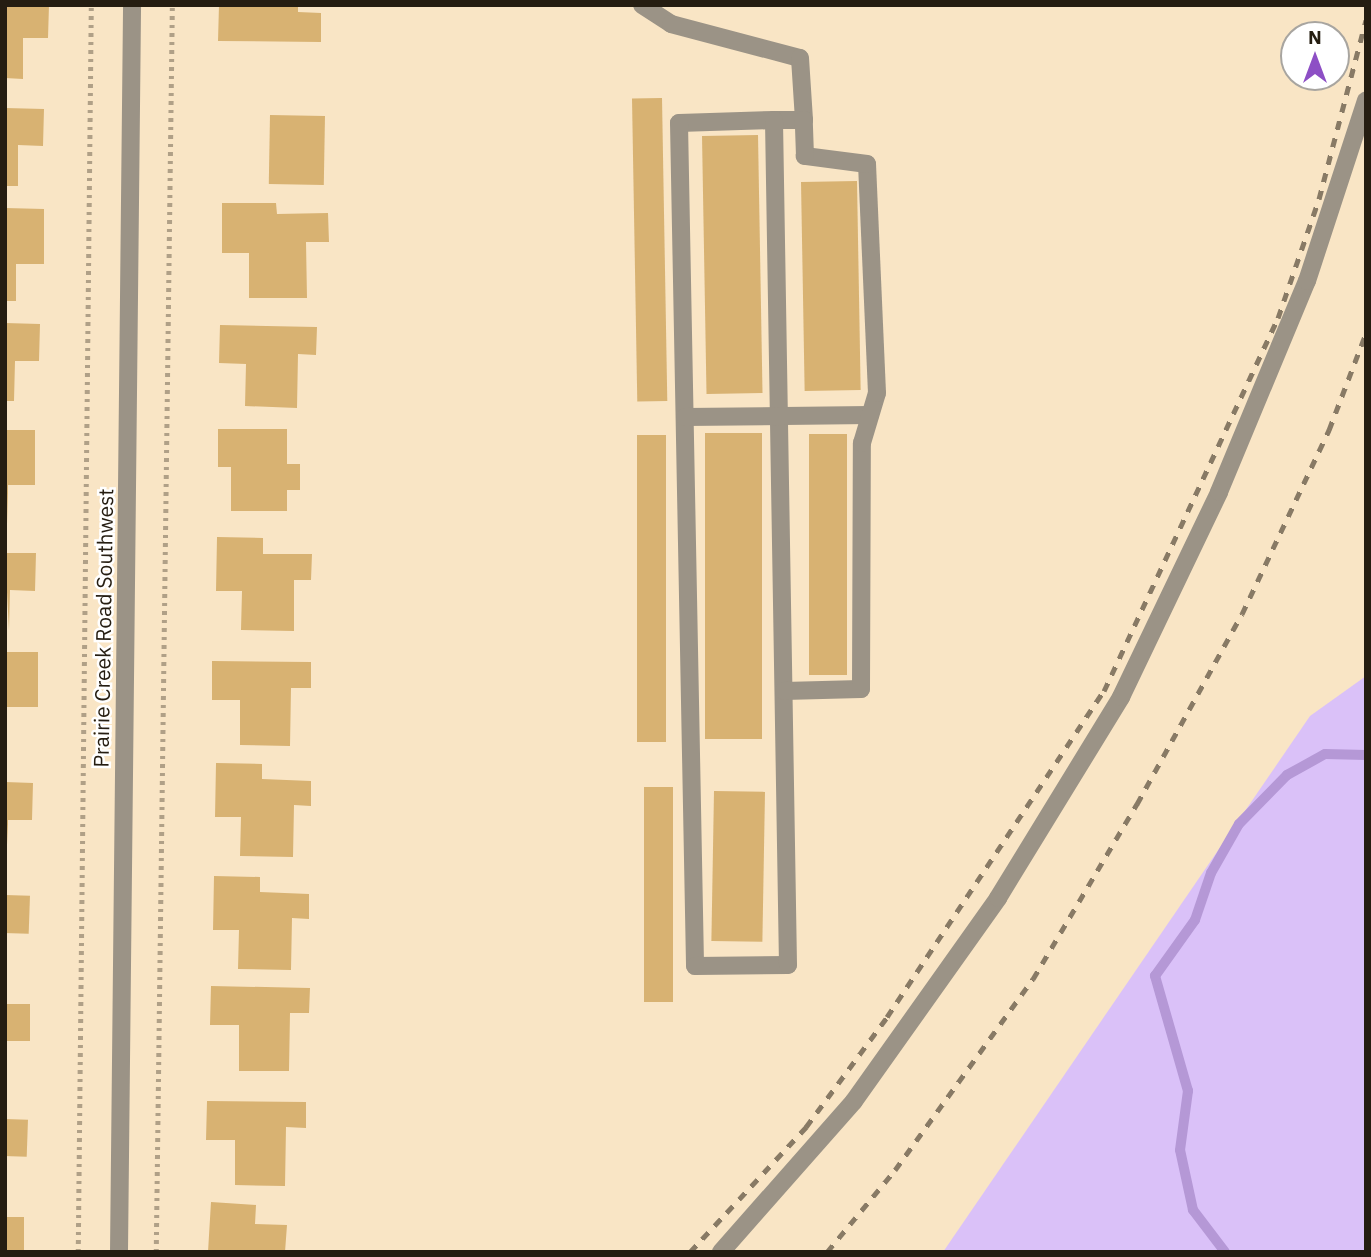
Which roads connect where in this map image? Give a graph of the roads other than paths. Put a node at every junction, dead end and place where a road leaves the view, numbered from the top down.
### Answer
1 (132, 5) edge
2 (642, 5) edge
3 (1366, 100) edge
4 (774, 120) junction
5 (804, 120) junction
6 (779, 415) junction
7 (870, 415) junction
8 (685, 417) junction
9 (784, 691) junction
10 (120, 1252) edge
11 (721, 1252) edge

1 - 10 street, Prairie Creek Road Southwest
2 - 5 street
3 - 11 street
4 - 5 street
4 - 6 street
4 - 8 street
5 - 7 street
6 - 7 street
6 - 8 street
6 - 9 street
7 - 9 street
8 - 9 street

